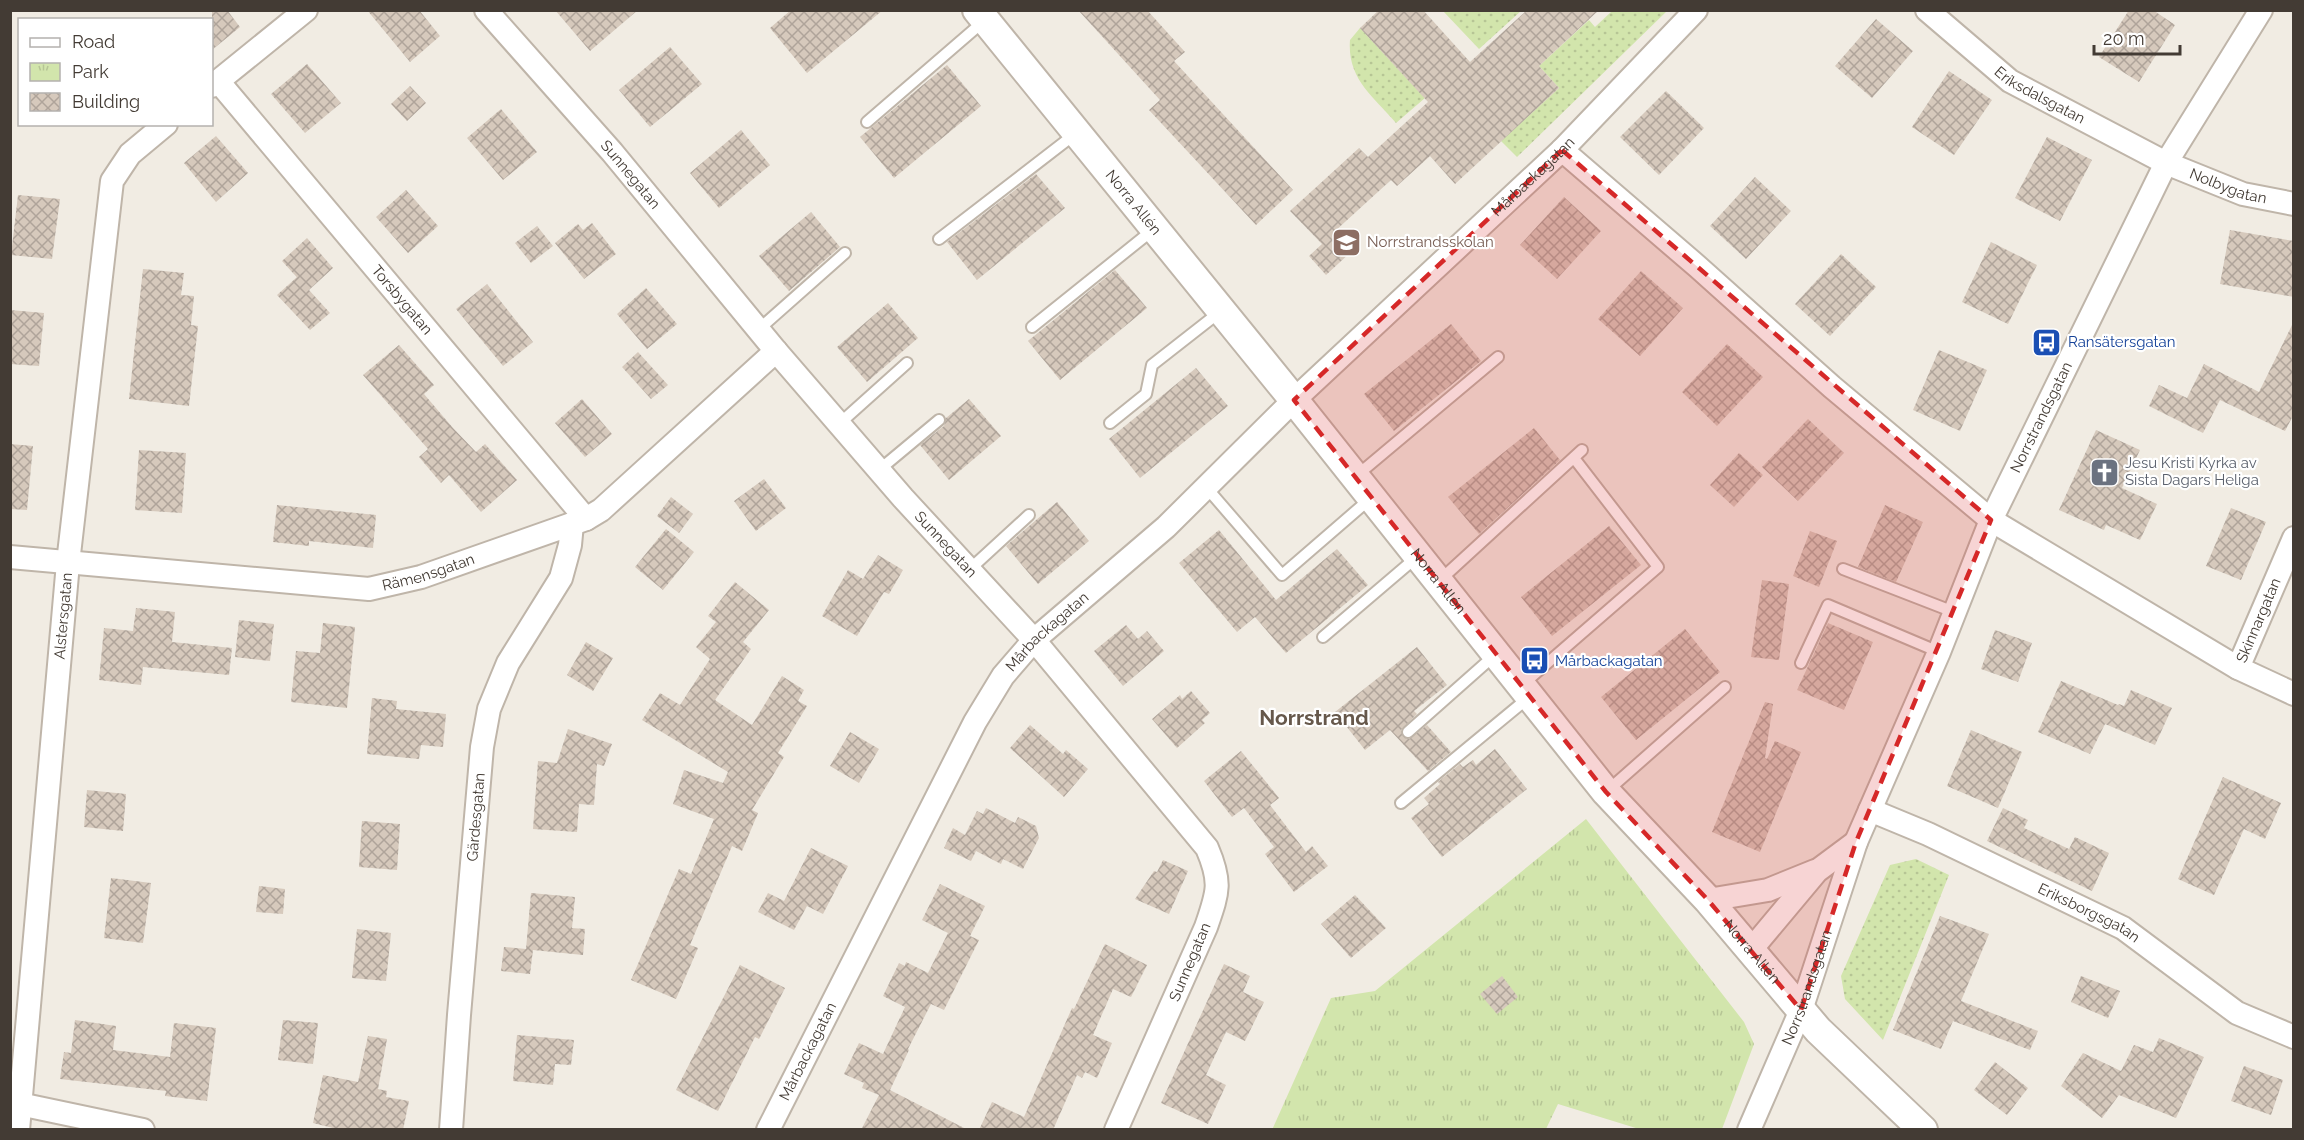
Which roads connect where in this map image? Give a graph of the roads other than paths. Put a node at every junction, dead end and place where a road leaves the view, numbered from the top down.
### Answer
1 (306, 10) edge
2 (486, 10) edge
3 (1696, 10) edge
4 (1927, 10) edge
5 (2259, 11) edge
6 (981, 16) edge
7 (215, 83) edge
8 (867, 122) dead end
9 (164, 126) edge
10 (1075, 134) junction
11 (1562, 150) junction
12 (2166, 163) junction
13 (2294, 204) edge
14 (1154, 229) junction
15 (939, 239) dead end
16 (845, 253) dead end
17 (1221, 311) junction
18 (1032, 327) dead end
19 (759, 330) junction
20 (776, 351) junction
21 (1498, 357) dead end
22 (907, 363) dead end
23 (1294, 400) junction
24 (939, 420) dead end
25 (1110, 423) dead end
26 (839, 424) junction
27 (879, 470) junction
28 (1206, 487) junction
29 (1363, 487) junction
30 (1029, 515) dead end
31 (1991, 520) junction
32 (579, 522) junction
33 (2294, 538) edge
34 (1418, 556) junction
35 (10, 557) edge
36 (68, 563) junction
37 (1843, 569) dead end
38 (969, 570) junction
39 (1438, 581) junction
40 (1954, 612) junction
41 (1323, 637) dead end
42 (1034, 640) junction
43 (1939, 652) junction
44 (1496, 653) junction
45 (1800, 663) dead end
46 (2238, 668) junction
47 (1725, 687) dead end
48 (1526, 691) junction
49 (2294, 693) edge
50 (1408, 732) dead end
51 (1606, 792) junction
52 (1401, 803) dead end
53 (1870, 810) junction
54 (1856, 842) junction
55 (1817, 871) junction
56 (1708, 900) junction
57 (1750, 951) junction
58 (1801, 1010) junction
59 (2294, 1037) edge
60 (16, 1103) edge
61 (18, 1130) edge
62 (143, 1130) edge
63 (451, 1130) edge
64 (768, 1130) edge
65 (1116, 1130) edge
66 (1749, 1130) edge
67 (1923, 1130) edge

1 - 7 street
2 - 19 street, Sunnegatan
3 - 11 street, Mårbackagatan
4 - 12 street, Eriksdalsgatan
5 - 12 street, Norrstrandsgatan
6 - 8 lane
6 - 10 street, Norra Allén
7 - 32 street, Torsbygatan
9 - 36 street, Alstersgatan
10 - 14 street, Norra Allén
10 - 15 lane
11 - 23 street, Mårbackagatan
11 - 31 street
12 - 13 street, Nolbygatan
12 - 31 street, Norrstrandsgatan
14 - 17 street, Norra Allén
14 - 18 lane
16 - 19 lane
17 - 23 street, Norra Allén
17 - 25 lane
19 - 20 street, Sunnegatan
20 - 26 street, Sunnegatan
20 - 32 street, Rämensgatan
21 - 29 lane
22 - 26 lane
23 - 28 street, Mårbackagatan
23 - 29 street, Norra Allén
24 - 27 lane
26 - 27 street, Sunnegatan
27 - 38 street, Sunnegatan
28 - 29 lane
28 - 42 street, Mårbackagatan
29 - 34 street, Norra Allén
30 - 38 lane
31 - 40 street, Norrstrandsgatan
31 - 46 street
32 - 36 street, Rämensgatan
32 - 63 street, Gärdesgatan
33 - 46 street, Skinnargatan
34 - 39 street, Norra Allén
34 - 41 lane
35 - 36 street, Rämensgatan
36 - 60 street, Alstersgatan
37 - 40 lane
38 - 42 street, Sunnegatan
39 - 44 street, Norra Allén
39 - 48 lane
40 - 43 street, Norrstrandsgatan
42 - 64 street, Mårbackagatan
42 - 65 street, Sunnegatan
43 - 45 lane
43 - 53 street, Norrstrandsgatan
44 - 48 street, Norra Allén
44 - 50 lane
46 - 49 street
47 - 51 lane
48 - 51 street, Norra Allén
48 - 52 lane
51 - 56 street, Norra Allén
53 - 54 street, Norrstrandsgatan
53 - 59 street, Eriksborgsgatan
54 - 55 street, Norrstrandsgatan
54 - 58 street, Norrstrandsgatan
55 - 56 street, Norrstrandsgatan
55 - 57 street, Norrstrandsgatan
56 - 57 street, Norra Allén
57 - 58 street, Norra Allén
58 - 66 street, Norrstrandsgatan
58 - 67 street, Norra Allén
60 - 61 street, Alstersgatan
60 - 62 street

